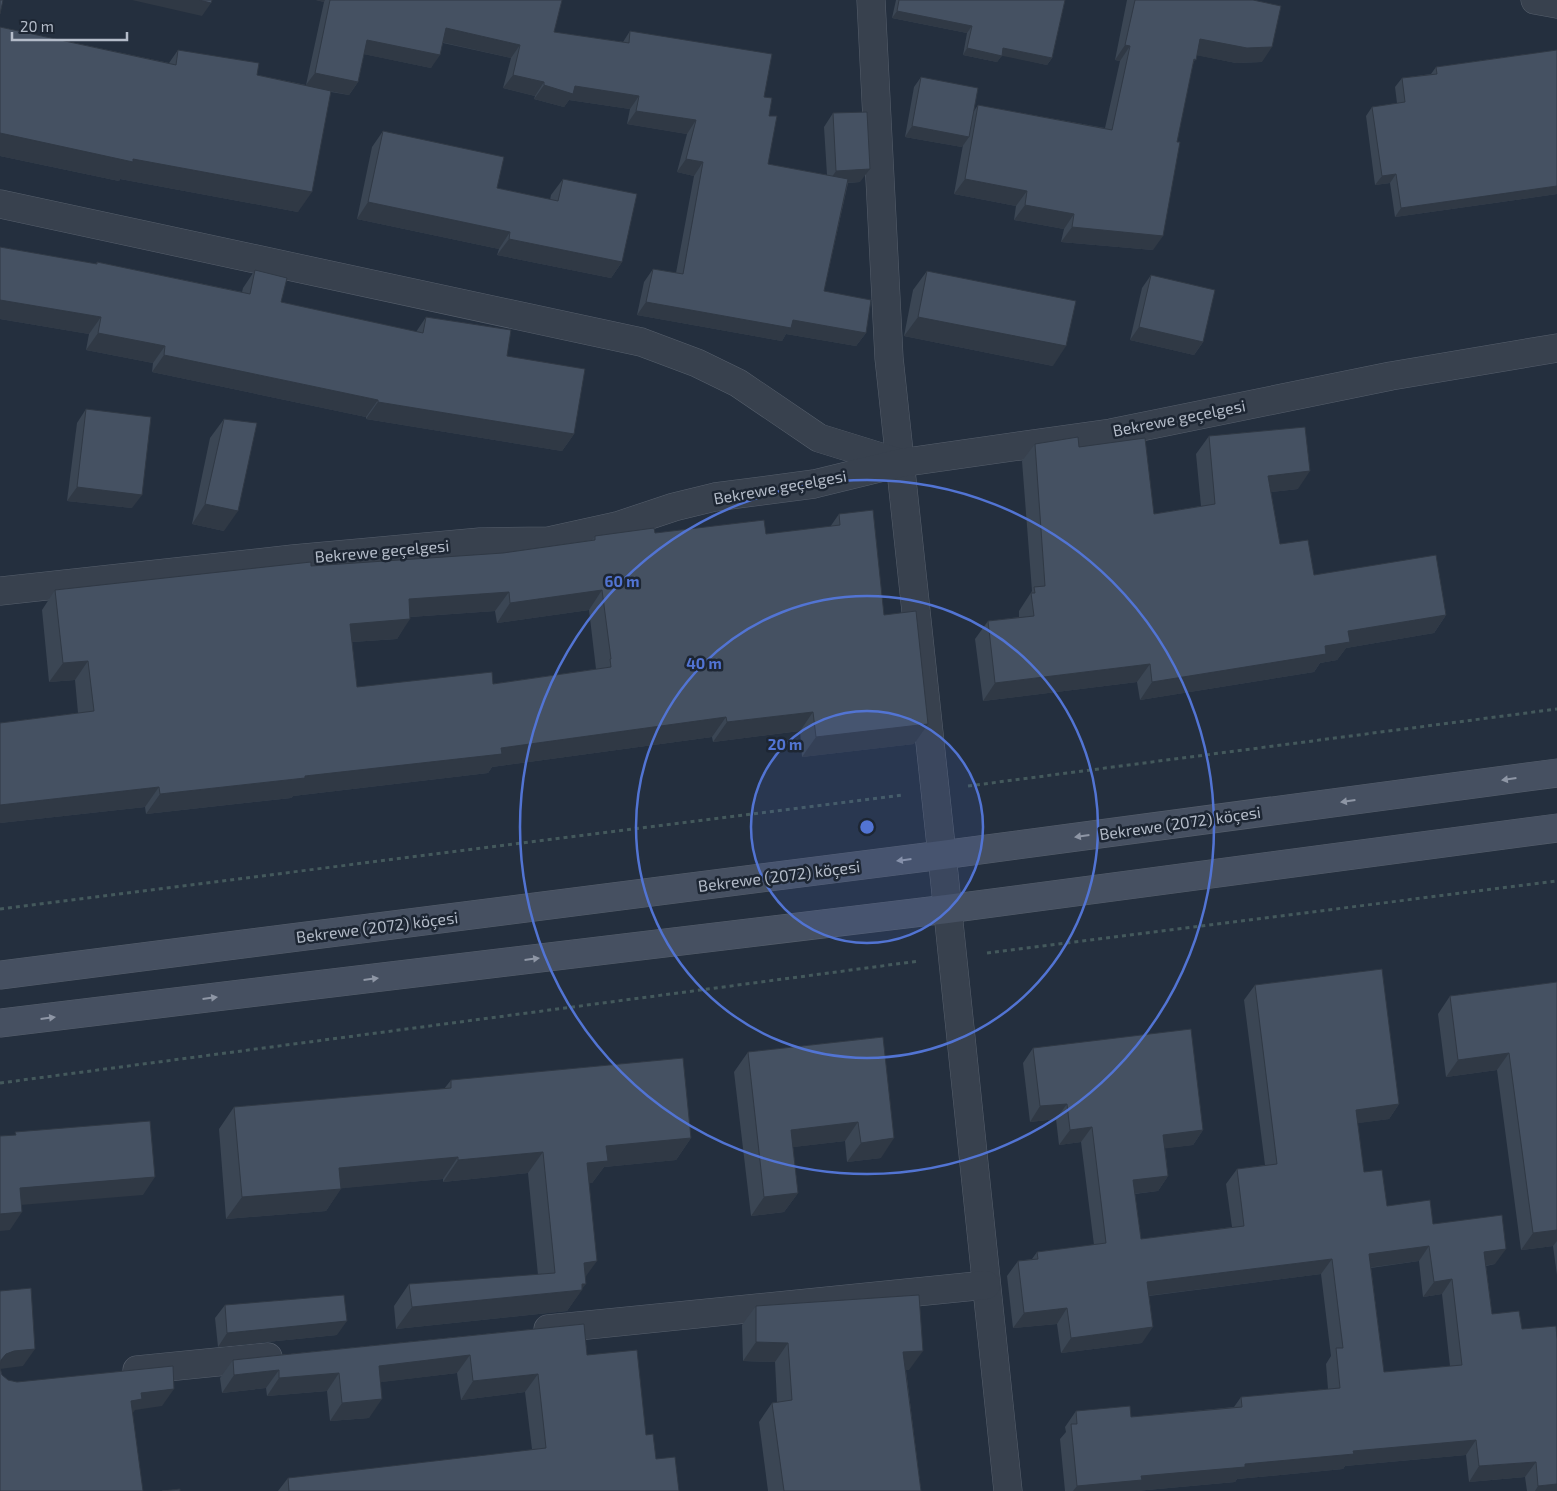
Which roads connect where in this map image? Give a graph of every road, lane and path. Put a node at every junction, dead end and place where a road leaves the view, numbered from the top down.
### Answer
1 (870, 0) edge
2 (1535, 0) edge
3 (1557, 4) edge
4 (0, 204) edge
5 (1557, 348) edge
6 (900, 463) junction
7 (0, 591) edge
8 (1557, 709) edge
9 (1557, 773) edge
10 (936, 790) junction
11 (1557, 828) edge
12 (942, 855) junction
13 (1557, 881) edge
14 (0, 909) edge
15 (947, 910) junction
16 (952, 957) junction
17 (0, 975) edge
18 (0, 1024) edge
19 (0, 1083) edge
20 (986, 1285) junction
21 (520, 1332) edge
22 (291, 1355) edge
23 (113, 1373) edge
24 (1008, 1491) edge

1 - 6 street
2 - 3 street
4 - 6 street
5 - 6 street, Bekrewe geçelgesi
6 - 7 street, Bekrewe geçelgesi
6 - 10 street
8 - 10 path
9 -> 12 main road, Bekrewe (2072) köçesi
10 - 12 street
10 - 14 path
11 - 15 main road
12 - 15 street
12 -> 17 main road, Bekrewe (2072) köçesi
13 - 16 path
15 - 16 street
18 -> 15 main road
16 - 19 path
16 - 20 street
20 - 21 street
20 - 24 street
22 - 23 street

